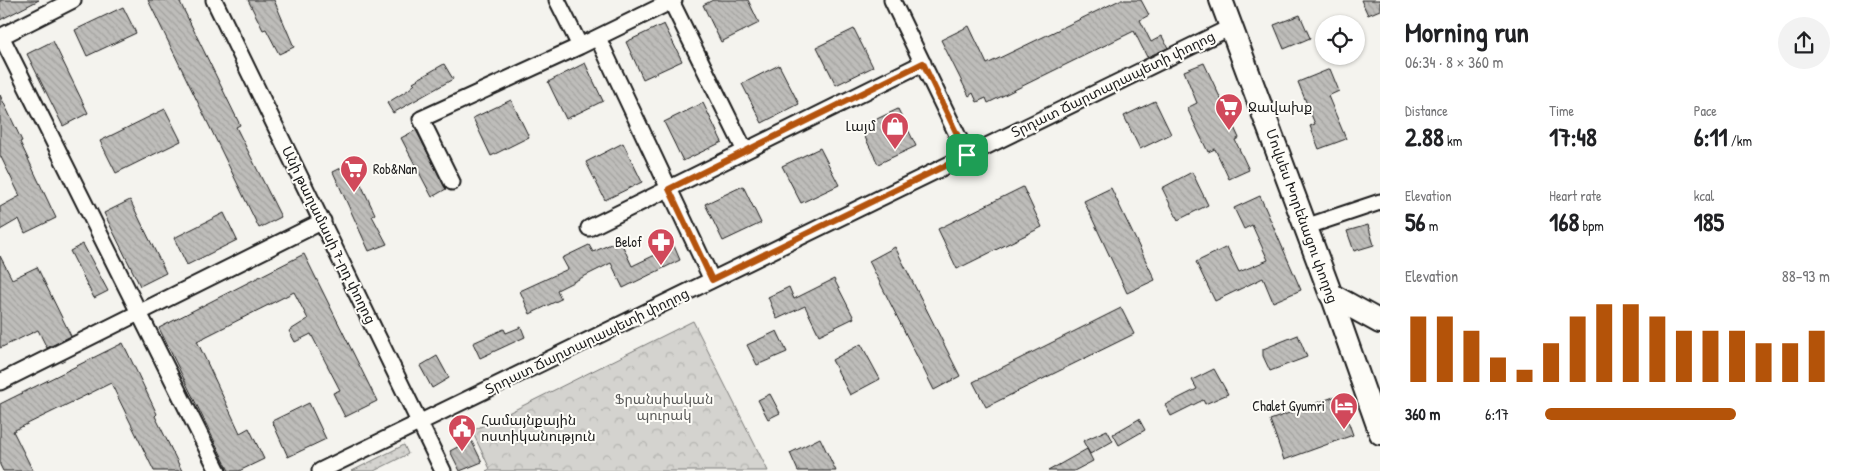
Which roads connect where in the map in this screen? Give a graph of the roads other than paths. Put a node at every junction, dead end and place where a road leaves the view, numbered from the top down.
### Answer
1 (73, 0) edge
2 (214, 0) edge
3 (557, 0) edge
4 (892, 0) edge
5 (1221, 0) edge
6 (672, 1) edge
7 (1232, 26) junction
8 (0, 36) edge
9 (598, 38) junction
10 (580, 46) junction
11 (923, 63) junction
12 (745, 151) junction
13 (967, 155) junction
14 (452, 182) dead end
15 (669, 189) junction
16 (1380, 202) edge
17 (323, 221) junction
18 (1305, 227) junction
19 (589, 228) dead end
20 (712, 280) junction
21 (1332, 295) junction
22 (139, 313) junction
23 (1380, 322) edge
24 (0, 382) edge
25 (1380, 385) edge
26 (1372, 406) junction
27 (419, 422) junction
28 (1380, 434) edge
29 (218, 471) edge
30 (320, 471) edge
31 (443, 471) edge

1 - 8 street
2 - 17 street, Անի թաղամասի 7-րդ փողոց
3 - 10 street
4 - 11 street
5 - 7 highway, Մովսես Խորենացու փողոց
6 - 9 street
6 - 12 street
7 - 13 street, Տրդատ Ճարտարապետի փողոց
7 - 18 highway, Մովսես Խորենացու փողոց
8 - 22 street
9 - 10 street
9 - 15 street
10 - 14 street
11 - 12 street
11 - 13 street
12 - 15 street
13 - 20 street, Տրդատ Ճարտարապետի փողոց
15 - 19 street
15 - 20 street
16 - 18 street
17 - 22 street
17 - 27 street, Անի թաղամասի 7-րդ փողոց
18 - 21 highway, Մովսես Խորենացու փողոց
20 - 27 street, Տրդատ Ճարտարապետի փողոց
21 - 23 highway
21 - 26 main road, Մովսես Խորենացու փողոց
22 - 24 street
22 - 29 street
25 - 26 main road
26 - 28 main road, Մովսես Խորենացու փողոց
27 - 30 street, Տրդատ Ճարտարապետի փողոց
27 - 31 street, Անի թաղամասի 7-րդ փողոց

